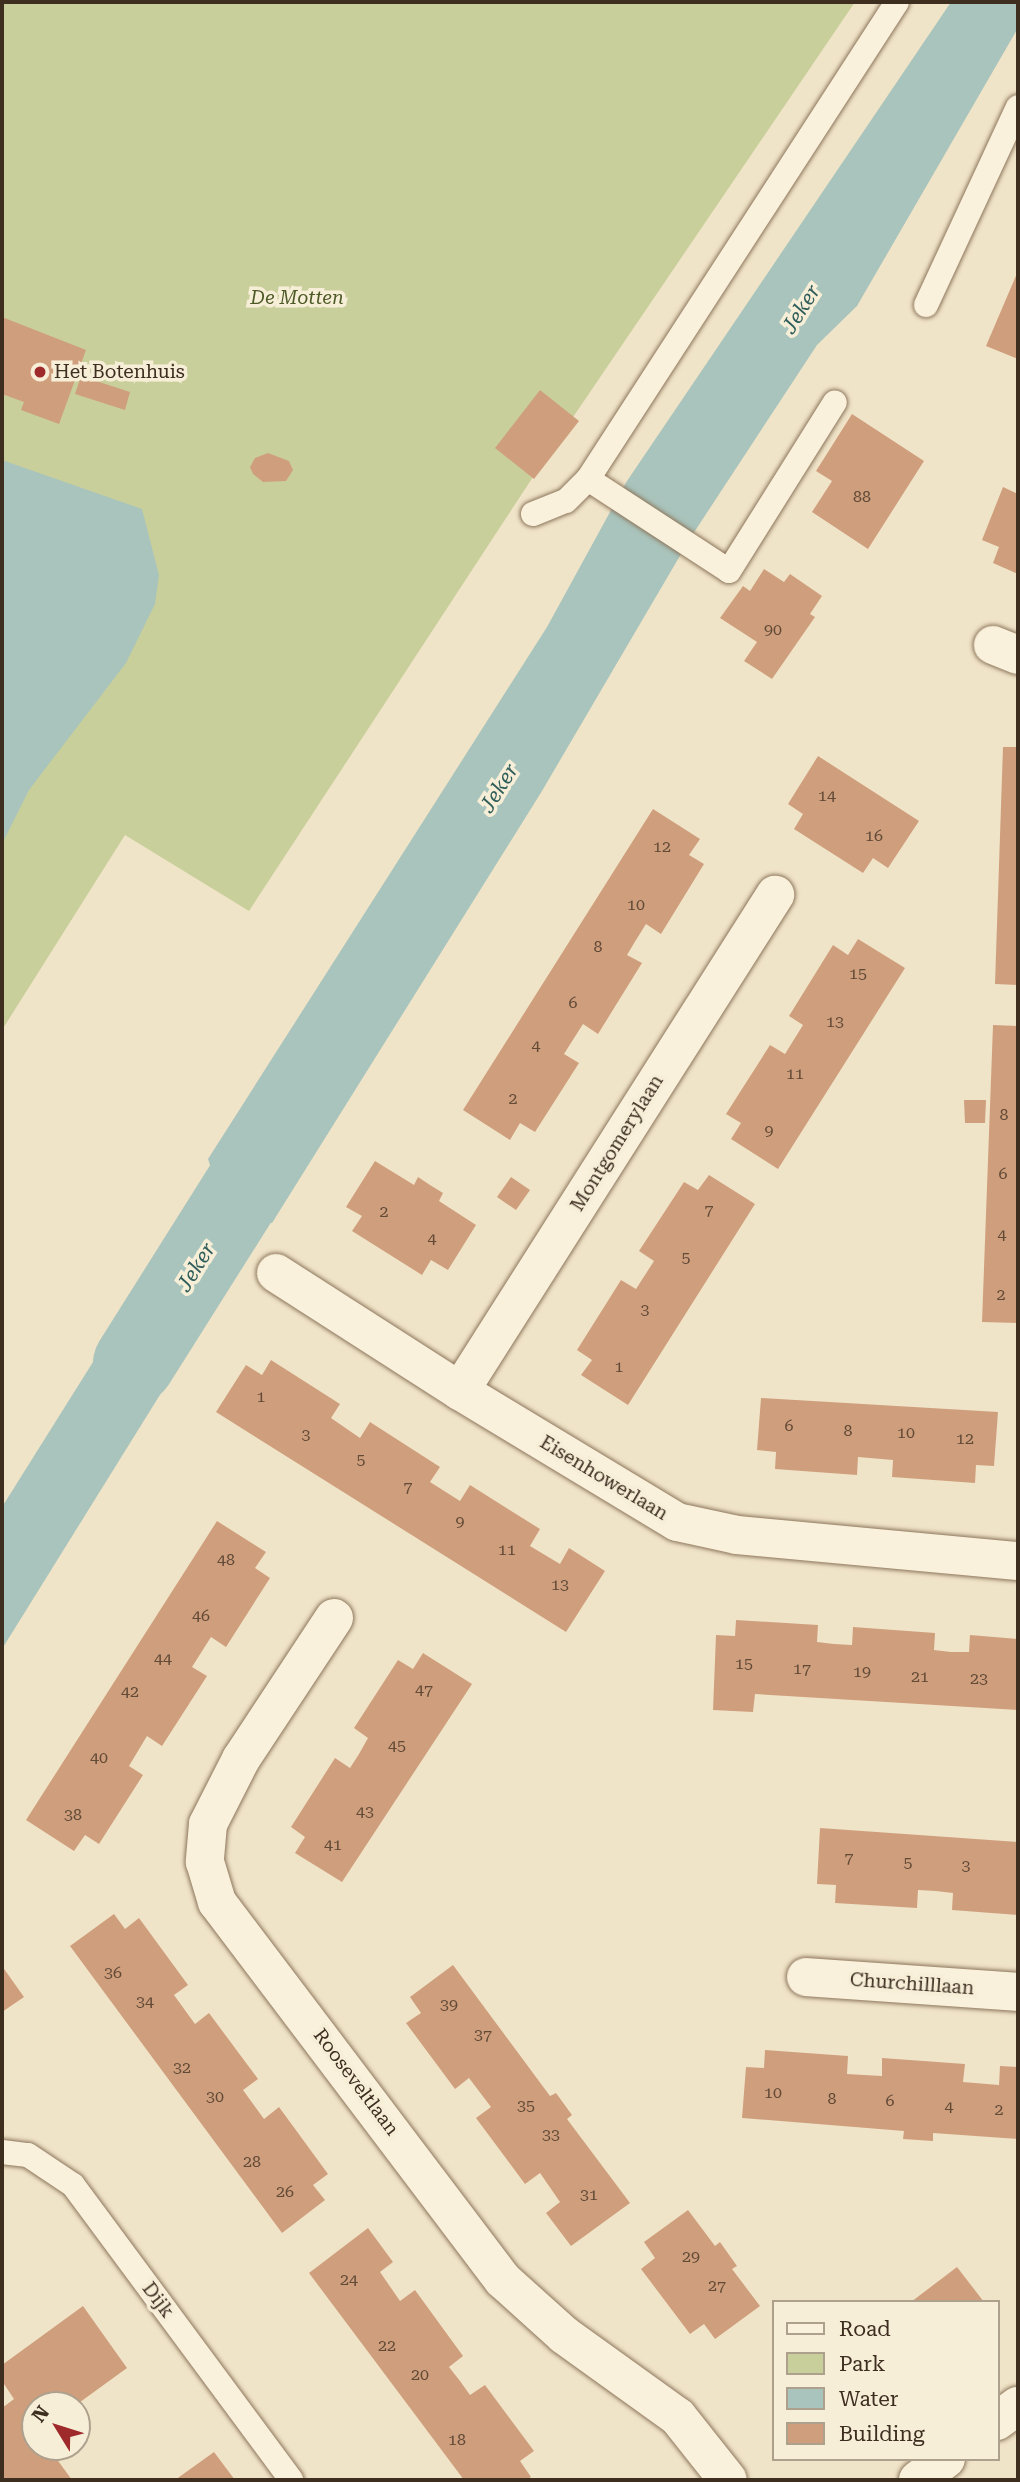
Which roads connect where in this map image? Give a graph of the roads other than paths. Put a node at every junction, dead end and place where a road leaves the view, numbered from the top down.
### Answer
1 (897, 2) edge
2 (1018, 107) edge
3 (926, 305) dead end
4 (835, 402) dead end
5 (588, 479) junction
6 (533, 514) dead end
7 (775, 895) dead end
8 (276, 1273) dead end
9 (460, 1391) junction
10 (1018, 1561) edge
11 (334, 1618) dead end
12 (806, 1977) dead end
13 (1018, 1992) edge
14 (2, 2152) edge
15 (1018, 2406) edge
16 (999, 2420) edge
17 (943, 2461) edge
18 (291, 2480) edge
19 (728, 2480) edge
20 (918, 2480) edge

1 - 5 lane
2 - 3 lane
4 - 5 lane
5 - 6 lane
7 - 9 street, Montgomerylaan
8 - 9 street, Eisenhowerlaan
9 - 10 street, Eisenhowerlaan
11 - 19 street, Rooseveltlaan
12 - 13 street, Churchilllaan
14 - 18 lane, Dijk
15 - 16 street
17 - 20 street

